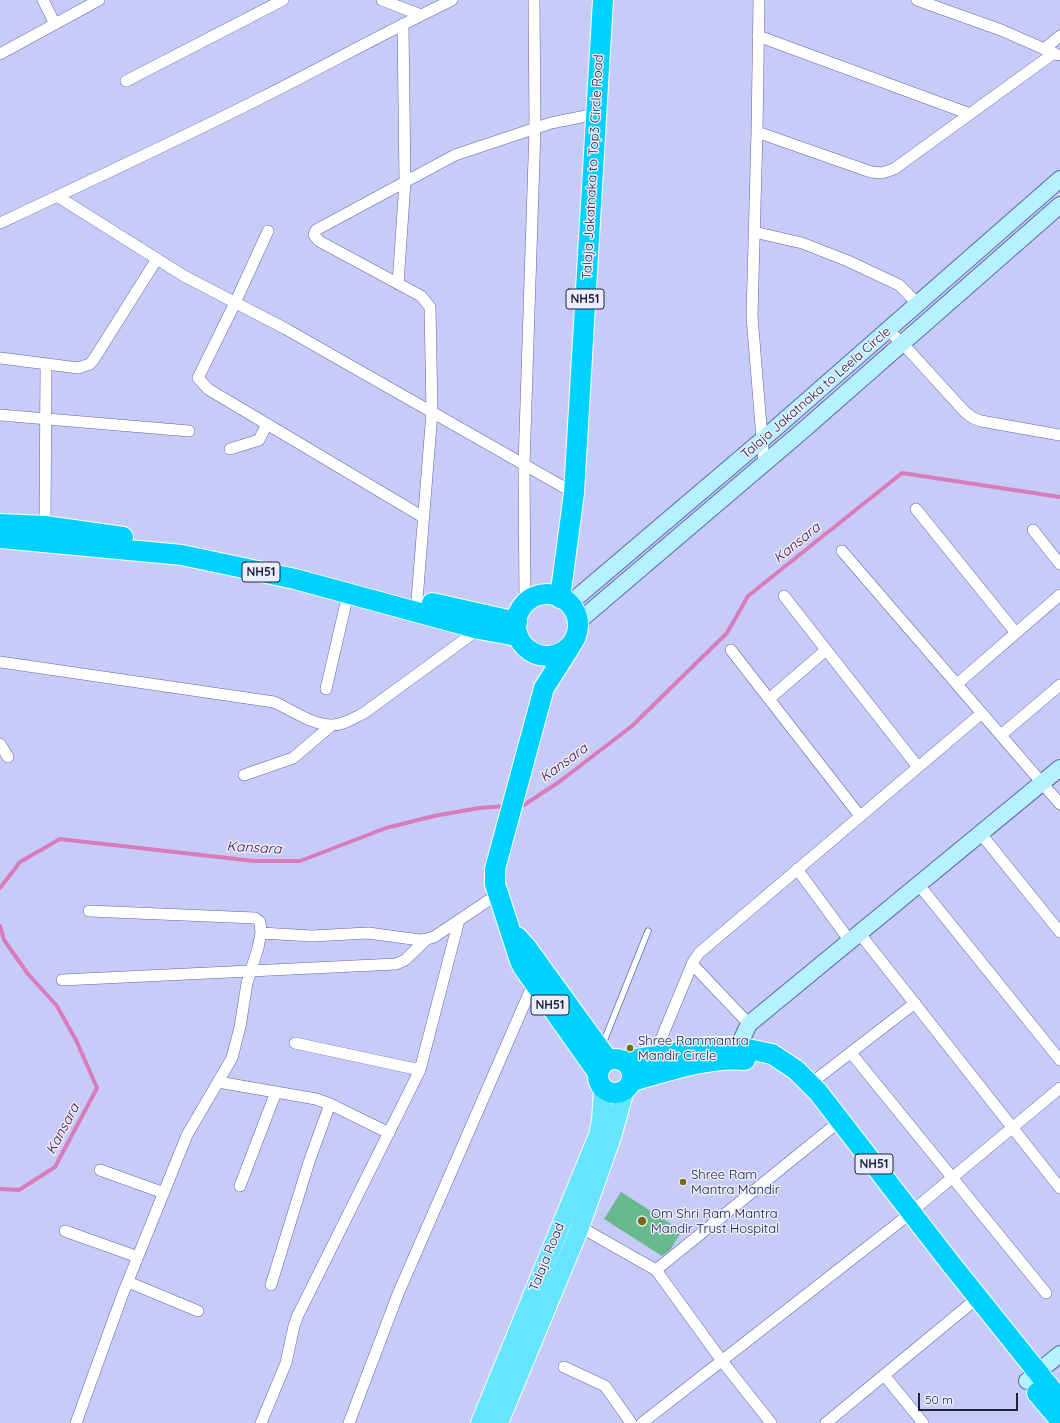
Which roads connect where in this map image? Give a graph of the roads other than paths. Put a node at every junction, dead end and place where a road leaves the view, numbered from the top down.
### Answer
1 (43, 0) edge
2 (99, 0) edge
3 (283, 0) edge
4 (382, 0) edge
5 (452, 0) edge
6 (534, 0) edge
7 (603, 0) edge
8 (759, 0) edge
9 (917, 0) edge
10 (421, 15) junction
11 (55, 24) junction
12 (403, 24) junction
13 (758, 36) junction
14 (1060, 36) edge
15 (1052, 53) edge
16 (0, 54) edge
17 (126, 81) dead end
18 (596, 112) junction
19 (970, 114) junction
20 (535, 128) junction
21 (757, 132) junction
22 (1060, 179) edge
23 (405, 182) junction
24 (57, 196) junction
25 (1060, 205) edge
26 (0, 223) edge
27 (268, 231) dead end
28 (754, 232) junction
29 (157, 259) junction
30 (398, 284) junction
31 (235, 302) junction
32 (918, 304) junction
33 (888, 330) junction
34 (902, 344) junction
35 (0, 358) edge
36 (46, 364) junction
37 (432, 412) junction
38 (0, 415) edge
39 (46, 419) junction
40 (267, 424) junction
41 (189, 432) dead end
42 (1060, 435) edge
43 (762, 440) junction
44 (230, 449) dead end
45 (764, 463) junction
46 (524, 465) junction
47 (574, 493) junction
48 (916, 509) dead end
49 (423, 517) junction
50 (0, 524) edge
51 (45, 526) junction
52 (1033, 530) dead end
53 (0, 538) edge
54 (842, 551) dead end
55 (1060, 564) edge
56 (348, 594) junction
57 (1060, 595) edge
58 (784, 596) dead end
59 (416, 600) junction
60 (565, 601) junction
61 (525, 603) junction
62 (578, 622) junction
63 (480, 629) junction
64 (517, 629) junction
65 (1016, 633) junction
66 (570, 647) junction
67 (731, 650) dead end
68 (826, 650) junction
69 (531, 652) junction
70 (0, 662) edge
71 (956, 684) junction
72 (1060, 685) edge
73 (326, 690) dead end
74 (543, 691) junction
75 (769, 699) junction
76 (982, 713) junction
77 (332, 725) junction
78 (1001, 735) junction
79 (0, 744) edge
80 (8, 757) dead end
81 (918, 767) junction
82 (1060, 768) edge
83 (244, 775) dead end
84 (1042, 783) junction
85 (1060, 804) edge
86 (860, 816) junction
87 (980, 834) junction
88 (797, 869) junction
89 (919, 885) junction
90 (498, 894) junction
91 (89, 911) dead end
92 (459, 920) junction
93 (648, 931) dead end
94 (511, 932) junction
95 (1060, 932) edge
96 (261, 933) junction
97 (855, 937) junction
98 (427, 940) junction
99 (692, 964) junction
100 (251, 970) junction
101 (62, 980) dead end
102 (534, 982) junction
103 (915, 1003) junction
104 (750, 1024) junction
105 (295, 1043) dead end
106 (737, 1053) junction
107 (851, 1053) junction
108 (654, 1056) junction
109 (1060, 1060) edge
110 (607, 1067) junction
111 (420, 1070) junction
112 (218, 1082) junction
113 (810, 1084) junction
114 (628, 1086) junction
115 (1060, 1088) edge
116 (276, 1092) junction
117 (330, 1104) junction
118 (1013, 1127) junction
119 (830, 1129) junction
120 (389, 1133) junction
121 (100, 1170) dead end
122 (952, 1178) junction
123 (240, 1186) dead end
124 (1060, 1188) edge
125 (164, 1193) junction
126 (907, 1216) junction
127 (563, 1218) junction
128 (580, 1227) junction
129 (65, 1231) dead end
130 (138, 1257) junction
131 (656, 1270) junction
132 (128, 1282) junction
133 (271, 1285) dead end
134 (1046, 1294) dead end
135 (969, 1305) junction
136 (198, 1311) dead end
137 (1060, 1354) edge
138 (722, 1361) junction
139 (564, 1367) dead end
140 (884, 1375) junction
141 (1032, 1377) junction
142 (1060, 1400) edge
143 (1060, 1420) edge
144 (76, 1423) edge
145 (261, 1423) edge
146 (349, 1423) edge
147 (480, 1423) edge
148 (500, 1423) edge
149 (631, 1423) edge
150 (642, 1423) edge
151 (771, 1423) edge
152 (826, 1423) edge
153 (923, 1423) edge

1 - 11 street
2 - 11 street
3 - 17 street
4 - 10 street
5 - 10 street
6 - 20 street
7 - 18 highway, Talaja Jakatnaka to Top3 Circle Road / NH51
8 - 13 street
9 - 15 street
10 - 12 street
11 - 16 street
12 - 23 street
12 - 24 street
13 - 19 street
13 - 21 street
14 - 15 street
15 - 19 street
18 - 20 street
18 - 47 highway, Talaja Jakatnaka to Top3 Circle Road / NH51
19 - 21 street
20 - 23 street
20 - 46 street
21 - 28 street
22 - 32 main road, Talaja Jakatnaka to Leela Circle
23 - 30 street
23 - 30 street
24 - 26 street
24 - 29 street
25 - 34 main road, Talaja Jakatnaka to Leela Circle
27 - 31 street
28 - 32 street
28 - 43 street
29 - 31 street
29 - 36 street
30 - 37 street
31 - 37 street
31 - 40 street
32 - 33 main road, Talaja Jakatnaka to Leela Circle
33 - 34 street
33 - 43 main road, Talaja Jakatnaka to Leela Circle
34 - 42 street
34 - 45 main road, Talaja Jakatnaka to Leela Circle
35 - 36 street
36 - 39 street
37 - 46 street
37 - 49 street
38 - 39 street
39 - 41 street
39 - 51 street
40 - 44 street
40 - 49 street
43 - 45 street
43 - 60 main road, Talaja Jakatnaka to Leela Circle
45 - 62 main road, Talaja Jakatnaka to Leela Circle
46 - 47 street
46 - 61 street
47 - 60 highway, Talaja Jakatnaka to Top3 Circle Road / NH51
48 - 65 street
49 - 59 street
50 - 51 highway, NH51
51 - 59 highway, NH51
52 - 55 street
53 - 56 highway, NH51
54 - 71 street
56 - 63 highway, NH51
56 - 73 street
57 - 65 street
58 - 68 street
59 - 64 highway, NH51
60 - 61 highway
60 - 62 highway
61 - 64 highway
62 - 66 highway, NH51
63 - 64 highway, NH51
63 - 77 street
64 - 69 highway
65 - 71 street
66 - 69 highway
66 - 74 highway, NH51
67 - 75 street
68 - 75 street
68 - 81 street
69 - 74 highway
70 - 77 street
71 - 76 street
72 - 78 street
74 - 90 highway, NH51
75 - 86 street
76 - 78 street
76 - 81 street
77 - 83 street
78 - 84 street
79 - 80 street
81 - 86 street
82 - 84 main road
84 - 85 street
84 - 87 main road
86 - 88 street
87 - 89 main road
87 - 95 street
88 - 97 street
88 - 99 street
89 - 97 main road
89 - 109 street
90 - 92 street
90 - 94 highway, NH51
91 - 96 street
92 - 98 street
92 - 111 street
93 - 110 lane
94 - 102 highway, NH51
94 - 110 highway, NH51
96 - 98 street
96 - 100 street
97 - 103 street
97 - 104 main road
98 - 100 street
99 - 104 street
99 - 108 street
100 - 101 street
100 - 112 street
102 - 110 highway, NH51
102 - 146 street
103 - 107 street
103 - 118 street
104 - 106 main road
105 - 111 street
106 - 108 highway, NH51
106 - 113 highway, NH51
106 - 114 highway, NH51
106 - 119 highway, NH51
107 - 113 street
107 - 122 street
108 - 110 highway, NH51
110 - 114 highway, NH51
110 - 114 highway, NH51
110 - 127 main road, Talaja Road
111 - 120 street
112 - 116 street
112 - 125 street
113 - 126 highway, NH51
114 - 128 main road, Talaja Road
115 - 118 street
116 - 117 street
116 - 123 street
117 - 120 street
117 - 133 street
118 - 122 street
118 - 124 street
119 - 126 highway, NH51
119 - 131 street
120 - 145 street
121 - 125 street
122 - 126 street
122 - 134 street
125 - 130 street
126 - 135 highway, NH51
126 - 138 street
126 - 141 highway, NH51
127 - 128 street
127 - 147 main road, Talaja Road
128 - 131 street
128 - 148 main road, Talaja Road
129 - 130 street
130 - 132 street
131 - 138 street
132 - 136 street
132 - 144 street
135 - 140 street
135 - 141 highway, NH51
137 - 141 main road
138 - 150 street
138 - 151 street
139 - 149 street
140 - 152 street
140 - 153 street
141 - 142 highway, NH51
141 - 143 highway, NH51

